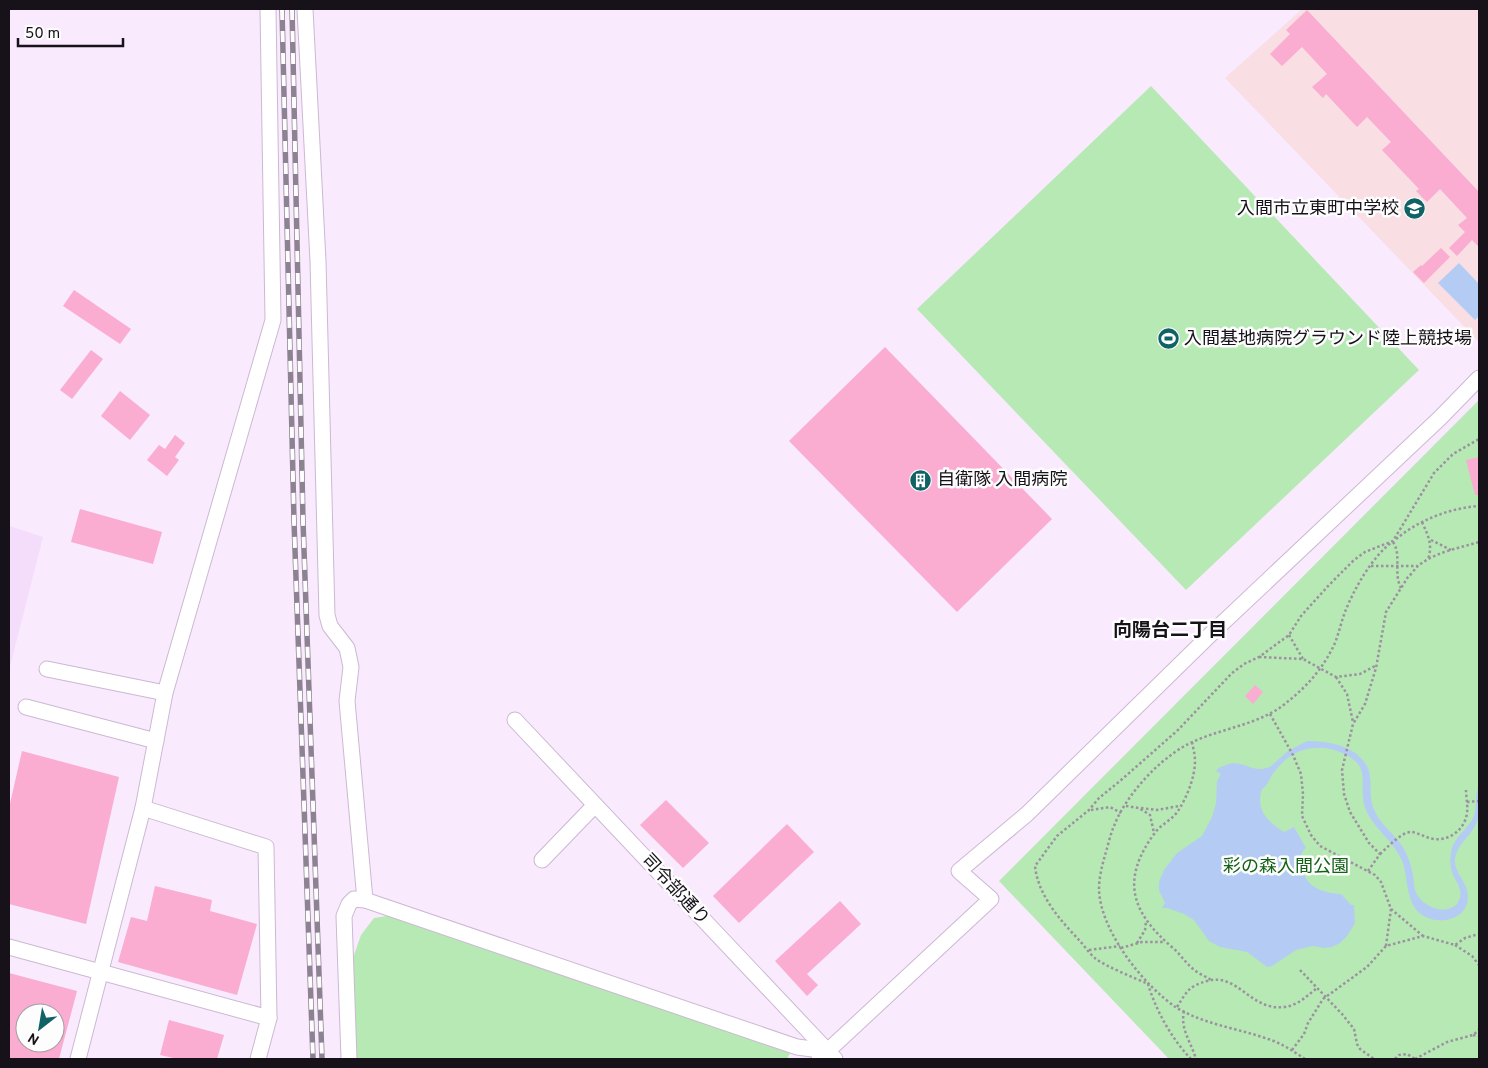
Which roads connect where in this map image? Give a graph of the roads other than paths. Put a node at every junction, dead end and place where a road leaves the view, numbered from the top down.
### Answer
1 (268, 9) edge
2 (305, 9) edge
3 (1479, 378) edge
4 (47, 669) dead end
5 (165, 694) junction
6 (26, 707) dead end
7 (515, 720) dead end
8 (156, 740) junction
9 (595, 805) junction
10 (143, 808) junction
11 (542, 860) dead end
12 (364, 900) junction
13 (9, 947) edge
14 (100, 972) junction
15 (269, 1018) junction
16 (827, 1057) edge
17 (78, 1059) edge
18 (258, 1059) edge
19 (349, 1059) edge

1 - 5 lane
2 - 12 lane
3 - 16 lane
4 - 5 lane
5 - 8 lane
6 - 8 lane
7 - 9 lane, 司令部通り
8 - 10 lane
9 - 11 lane
9 - 16 lane, 司令部通り
10 - 14 lane
10 - 15 lane
12 - 16 lane
12 - 19 lane
13 - 14 lane
14 - 15 lane
14 - 17 lane
15 - 18 lane

